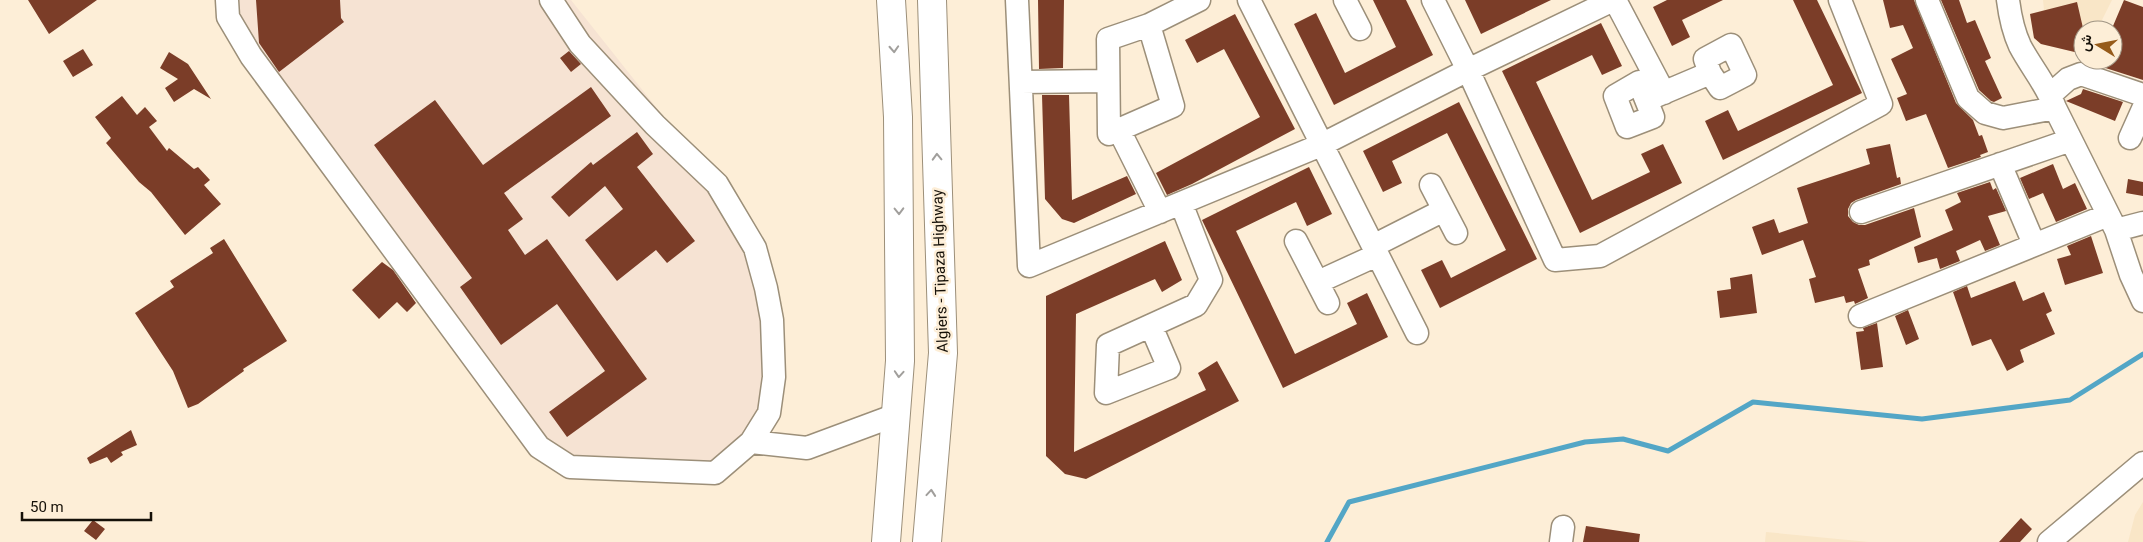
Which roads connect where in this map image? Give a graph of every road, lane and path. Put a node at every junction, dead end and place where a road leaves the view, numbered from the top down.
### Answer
1 (227, 0) edge
2 (551, 0) edge
3 (891, 0) edge
4 (932, 0) edge
5 (1017, 0) edge
6 (1200, 0) edge
7 (1249, 0) edge
8 (1346, 0) edge
9 (1433, 0) edge
10 (1614, 0) edge
11 (1840, 0) edge
12 (1927, 0) edge
13 (2008, 0) edge
14 (1148, 25) junction
15 (1360, 29) dead end
16 (1468, 70) junction
17 (1710, 73) dead end
18 (1108, 81) junction
19 (1021, 82) junction
20 (2143, 95) edge
21 (2052, 101) junction
22 (2143, 110) edge
23 (1119, 130) junction
24 (2130, 138) dead end
25 (2070, 140) junction
26 (1321, 145) junction
27 (2000, 164) junction
28 (1431, 185) dead end
29 (1181, 203) junction
30 (1444, 210) junction
31 (1160, 212) junction
32 (1861, 212) dead end
33 (2112, 222) junction
34 (2143, 222) edge
35 (1456, 233) dead end
36 (1296, 241) dead end
37 (2034, 244) junction
38 (1375, 250) junction
39 (2137, 267) edge
40 (1318, 282) junction
41 (2143, 301) edge
42 (1328, 303) dead end
43 (1860, 316) dead end
44 (1151, 326) dead end
45 (1417, 333) dead end
46 (896, 415) junction
47 (750, 442) junction
48 (2143, 463) edge
49 (886, 542) edge
50 (927, 542) edge
51 (2049, 542) edge

1 - 47 street
2 - 47 street
3 -> 46 highway
50 -> 4 highway, Algiers - Tipaza Highway
5 - 19 street
6 - 14 street
7 - 26 street
8 - 15 street
9 - 16 street
10 - 16 street
10 - 17 street
11 - 16 street
12 - 21 street
13 - 21 street
14 - 18 street
14 - 23 street
16 - 26 street
18 - 19 street
18 - 23 street
19 - 31 street
20 - 21 street
21 - 25 street
22 - 24 street
23 - 31 street
25 - 27 street
25 - 33 street
26 - 29 street
26 - 38 street
27 - 32 street
27 - 37 street
28 - 30 street
29 - 31 street
29 - 44 street
30 - 35 street
30 - 38 street
33 - 34 street
33 - 37 street
33 - 39 street
36 - 40 street
37 - 43 street
38 - 40 street
38 - 45 street
39 - 41 street
40 - 42 street
46 - 47 street
46 - 49 highway
48 - 51 street

